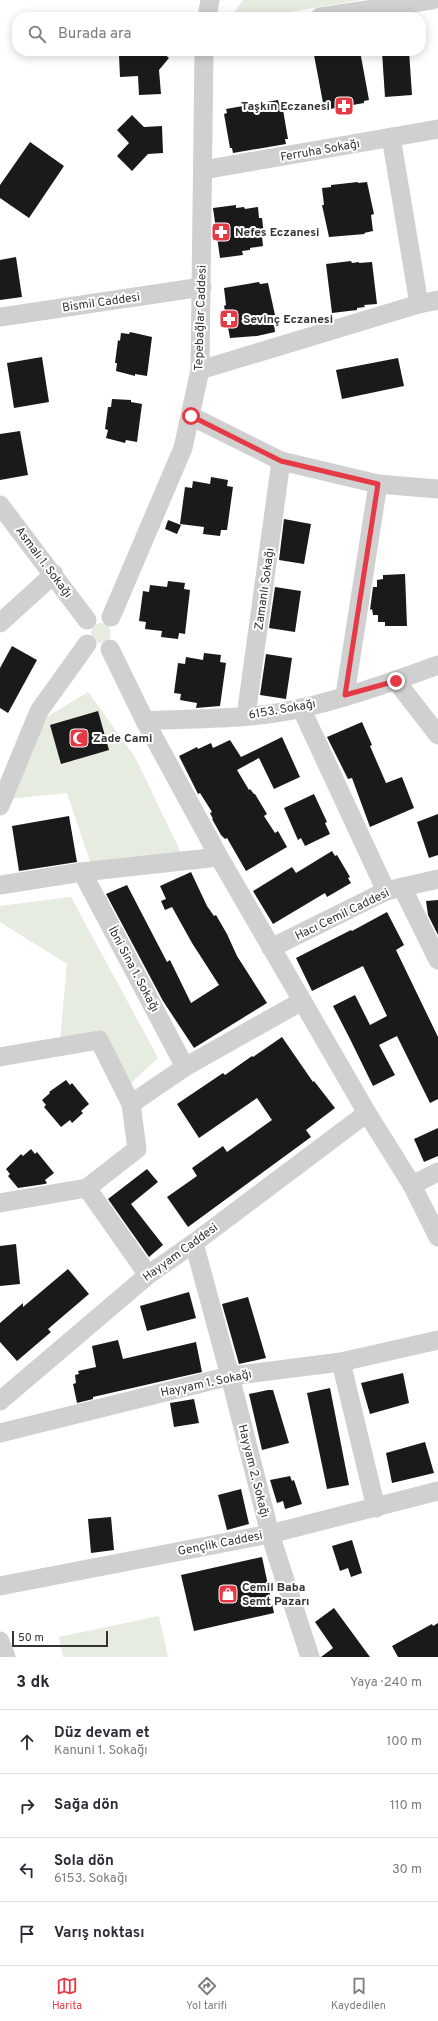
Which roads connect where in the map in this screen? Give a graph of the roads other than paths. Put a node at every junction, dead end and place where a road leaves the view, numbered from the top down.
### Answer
1 (210, 0) edge
2 (432, 0) edge
3 (208, 12) edge
4 (353, 12) edge
5 (204, 56) edge
6 (438, 129) edge
7 (391, 137) junction
8 (203, 170) junction
9 (202, 287) junction
10 (438, 300) edge
11 (419, 304) junction
12 (0, 317) edge
13 (200, 370) junction
14 (191, 416) junction
15 (281, 461) junction
16 (378, 484) junction
17 (438, 489) edge
18 (0, 504) edge
19 (54, 574) junction
20 (111, 617) junction
21 (87, 620) junction
22 (0, 622) edge
23 (87, 644) junction
24 (110, 649) junction
25 (438, 665) edge
26 (396, 681) junction
27 (345, 695) junction
28 (302, 708) junction
29 (246, 716) junction
30 (145, 721) junction
31 (438, 735) edge
32 (0, 806) edge
33 (219, 857) junction
34 (82, 872) junction
35 (438, 879) edge
36 (0, 884) edge
37 (394, 889) junction
38 (271, 948) junction
39 (438, 960) edge
40 (302, 1001) junction
41 (0, 1057) edge
42 (185, 1067) junction
43 (131, 1104) junction
44 (367, 1113) junction
45 (438, 1172) edge
46 (412, 1185) junction
47 (88, 1188) junction
48 (0, 1203) edge
49 (438, 1237) edge
50 (194, 1243) junction
51 (148, 1274) junction
52 (438, 1340) edge
53 (341, 1362) junction
54 (230, 1376) junction
55 (0, 1401) edge
56 (0, 1433) edge
57 (436, 1495) edge
58 (376, 1508) junction
59 (270, 1534) junction
60 (0, 1586) edge
61 (0, 1641) edge
62 (6, 1657) edge
63 (310, 1657) edge

1 - 3 street
2 - 4 street
5 - 8 street, Tepebağlar Caddesi
6 - 7 street, Ferruha Sokağı
7 - 8 street, Ferruha Sokağı
7 - 11 street
8 - 9 street, Tepebağlar Caddesi
9 - 12 street, Bismil Caddesi
9 - 13 street, Tepebağlar Caddesi
10 - 11 street
11 - 13 street
13 - 14 street, Tepebağlar Caddesi
14 - 15 street
14 - 20 street, Tepebağlar Caddesi
15 - 16 street
15 - 29 street, Zamanlı Sokağı
16 - 17 street
16 - 27 street
18 - 19 street, Asmalı 1. Sokağı
19 - 21 street, Asmalı 1. Sokağı
19 - 22 street
20 - 21 street
20 - 24 street
21 - 23 street
23 - 24 street
23 - 32 street
24 - 30 street
25 - 26 street, 6153. Sokağı
26 - 27 street, 6153. Sokağı
26 - 31 street
27 - 28 street, 6153. Sokağı
28 - 29 street, 6153. Sokağı
28 - 37 street
29 - 30 street, 6153. Sokağı
30 - 33 street
33 - 34 street
33 - 38 street
34 - 36 street
34 - 42 street, İbni Sina 1. Sokağı
35 - 37 street, Hacı Cemil Caddesi
37 - 38 street, Hacı Cemil Caddesi
37 - 39 street
38 - 40 street
40 - 42 street
40 - 44 street
41 - 43 street
42 - 43 street
43 - 47 street
44 - 46 street
44 - 50 street, Hayyam Caddesi
45 - 46 street
46 - 49 street
47 - 48 street
47 - 51 street
50 - 51 street, Hayyam Caddesi
50 - 54 street, Hayyam 2. Sokağı
51 - 55 street, Hayyam Caddesi
52 - 53 street, Hayyam 1. Sokağı
53 - 54 street, Hayyam 1. Sokağı
53 - 58 street
54 - 56 street, Hayyam 1. Sokağı
54 - 59 street, Hayyam 2. Sokağı
57 - 58 street, Gençlik Caddesi
58 - 59 street, Gençlik Caddesi
59 - 60 street, Gençlik Caddesi
59 - 63 street, Hayyam 2. Sokağı
61 - 62 street

